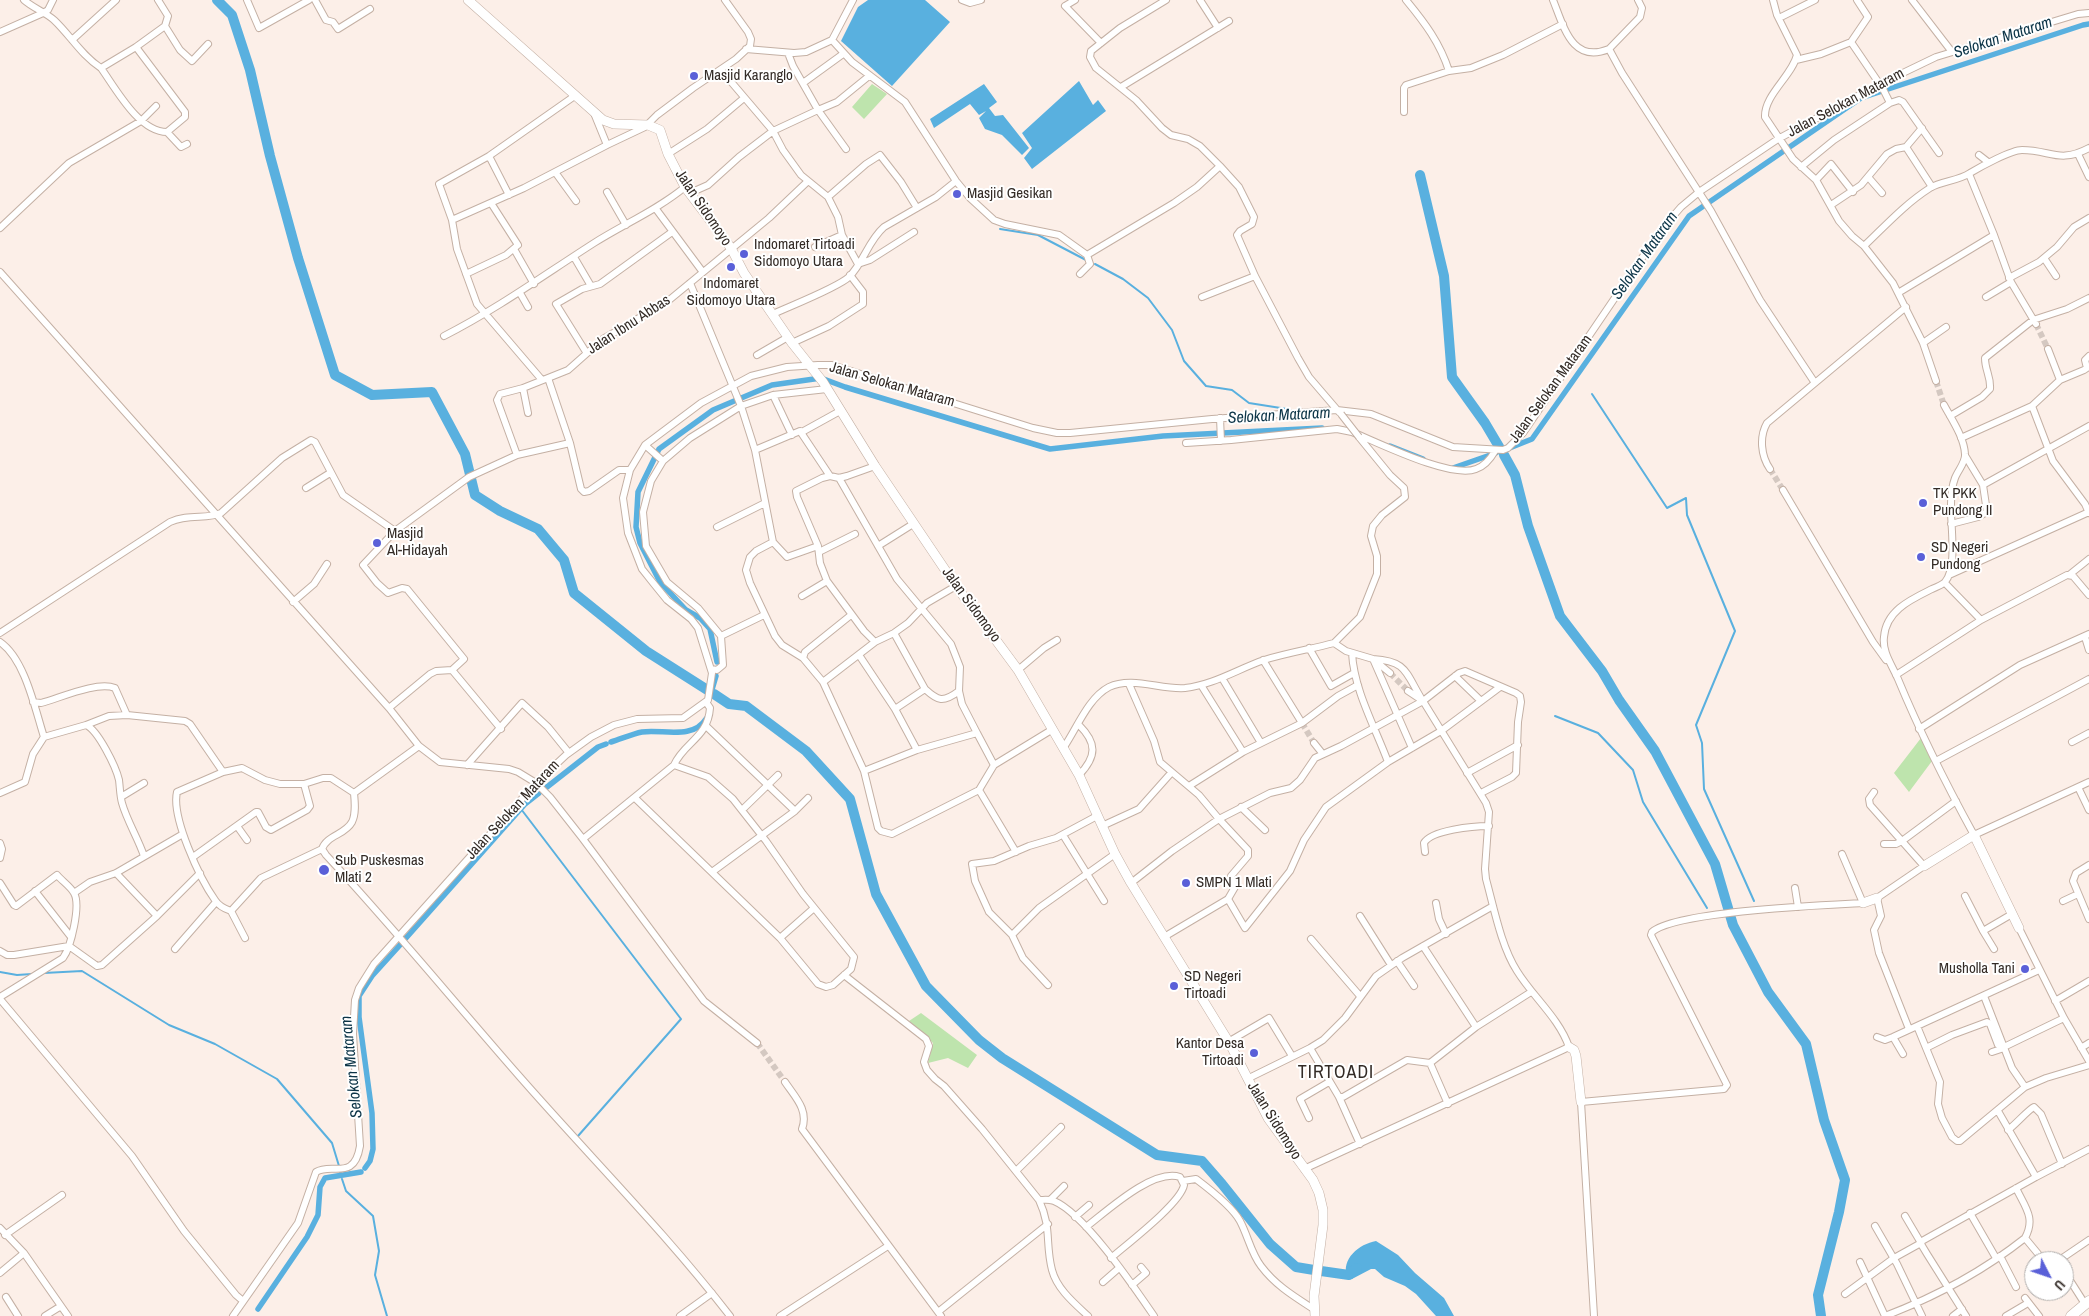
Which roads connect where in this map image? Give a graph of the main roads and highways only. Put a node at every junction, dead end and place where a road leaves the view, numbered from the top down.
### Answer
1 (468, 0) edge
2 (1924, 866) road end
3 (1877, 898) road end
4 (1863, 903) road end
5 (2019, 928) road end
6 (1569, 1047) road end
7 (1581, 1102) road end
8 (2087, 1303) edge
9 (1315, 1313) edge
10 (2071, 1316) edge

1 - 9 main road, Jalan Sidomoyo
2 - 5 main road
3 - 4 main road
6 - 7 main road
8 - 10 main road

